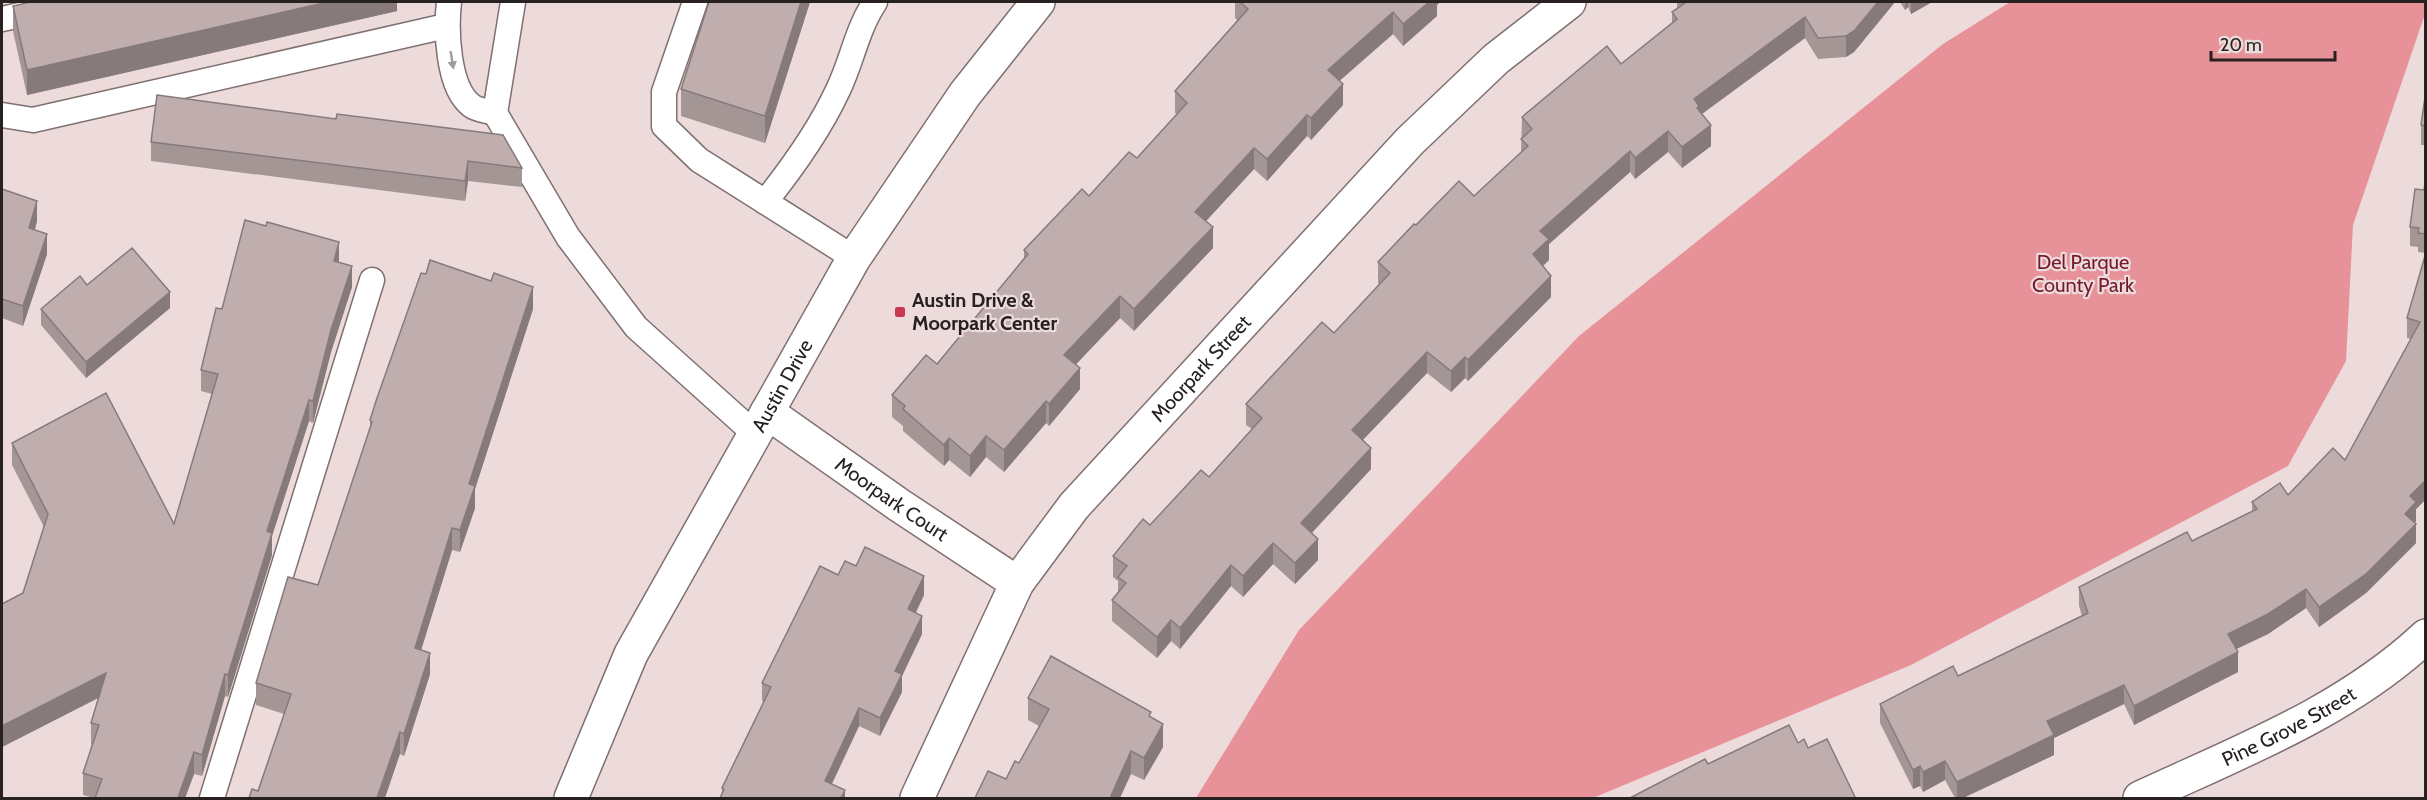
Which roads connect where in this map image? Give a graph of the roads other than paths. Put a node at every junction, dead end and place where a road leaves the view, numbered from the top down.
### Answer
1 (78, 2) edge
2 (448, 2) edge
3 (513, 2) edge
4 (695, 2) edge
5 (875, 2) edge
6 (1038, 2) edge
7 (1569, 2) edge
8 (2, 19) edge
9 (446, 26) junction
10 (495, 113) junction
11 (2, 115) edge
12 (765, 202) junction
13 (854, 258) junction
14 (372, 280) dead end
15 (761, 423) junction
16 (1017, 583) junction
17 (2426, 636) edge
18 (212, 798) edge
19 (571, 798) edge
20 (917, 798) edge
21 (2140, 798) edge

1 - 8 lane
2 - 9 lane
3 - 10 lane
4 - 12 lane
5 - 12 lane
6 - 13 street, Austin Drive
7 - 16 street, Moorpark Street
9 -> 10 lane
9 - 11 lane
10 - 15 lane
12 - 13 lane
13 - 15 street, Austin Drive
14 - 18 lane
15 - 16 street, Moorpark Court
15 - 19 street, Austin Drive
16 - 20 street, Moorpark Street
17 - 21 street, Pine Grove Street

